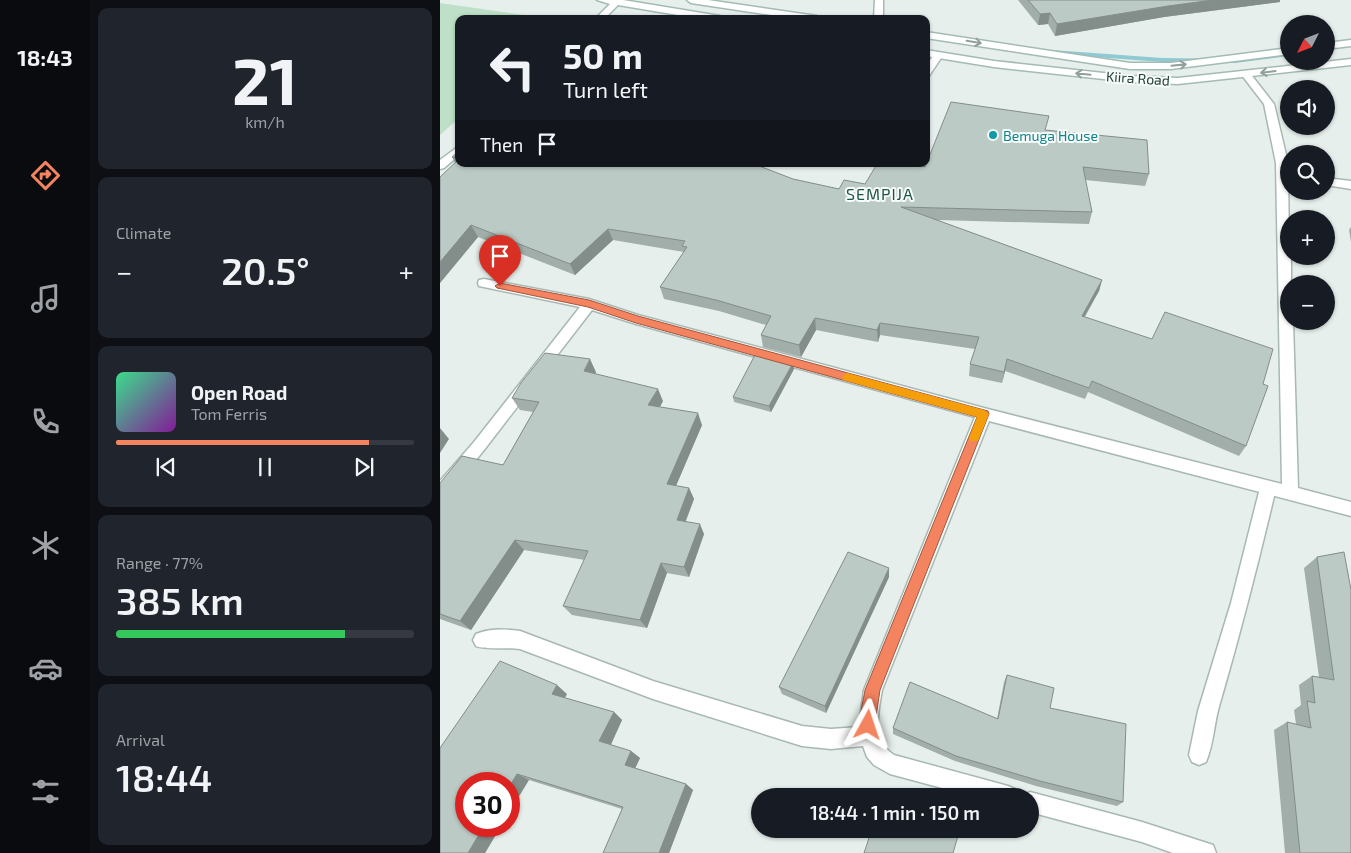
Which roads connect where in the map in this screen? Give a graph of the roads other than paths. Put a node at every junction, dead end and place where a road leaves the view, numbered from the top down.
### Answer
1 (602, 0) edge
2 (691, 0) edge
3 (879, 0) edge
4 (618, 1) edge
5 (603, 15) edge
6 (697, 15) edge
7 (790, 15) edge
8 (878, 15) edge
9 (930, 36) edge
10 (1351, 43) edge
11 (1335, 45) edge
12 (1280, 52) edge
13 (930, 54) edge
14 (938, 55) junction
15 (1351, 62) edge
16 (930, 68) edge
17 (1246, 74) junction
18 (455, 153) edge
19 (1280, 154) edge
20 (440, 166) edge
21 (1335, 182) edge
22 (1351, 185) edge
23 (1285, 200) edge
24 (484, 283) dead end
25 (589, 304) junction
26 (984, 414) junction
27 (1268, 488) junction
28 (440, 492) edge
29 (1290, 494) junction
30 (1351, 509) edge
31 (482, 640) dead end
32 (869, 736) junction
33 (1200, 754) dead end
34 (978, 788) edge
35 (1039, 804) edge
36 (1205, 853) edge

1 - 4 street
2 - 7 street
3 - 8 street
4 - 5 street
4 - 6 street
9 -> 12 street, Kiira Road
10 - 11 street
13 - 14 street, Kiira Road
14 - 16 street
17 -> 14 street, Kiira Road
15 -> 17 street, Kiira Road
17 - 19 street
18 - 20 street
21 - 22 street
23 - 29 street
24 - 25 street
25 - 26 street
25 - 28 street
26 - 27 street
26 - 32 street
27 - 29 street
27 - 33 street
29 - 30 street
31 - 32 street
32 - 34 street
35 - 36 street

